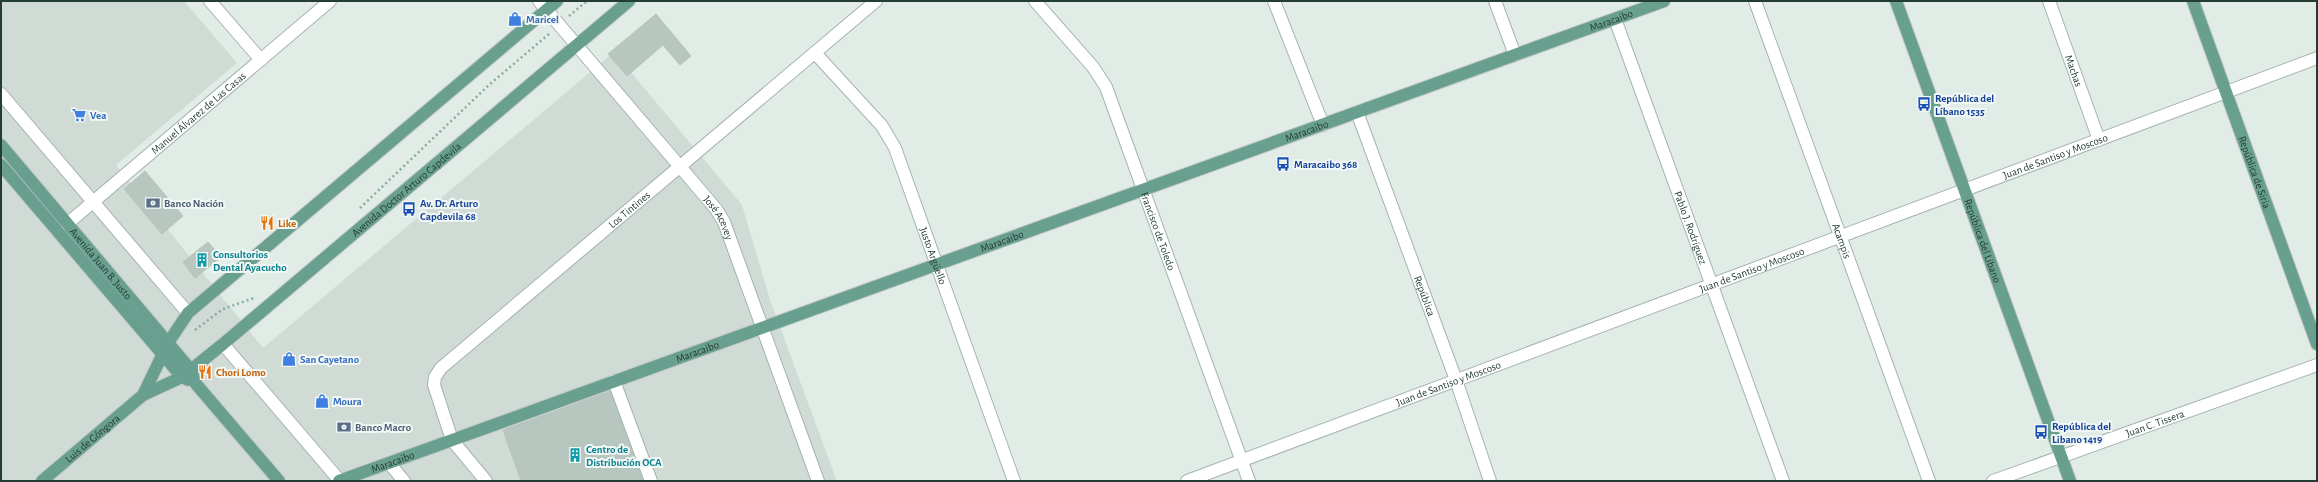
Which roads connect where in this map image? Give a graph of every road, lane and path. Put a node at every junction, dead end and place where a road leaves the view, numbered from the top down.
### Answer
1 (210, 1) edge
2 (330, 1) edge
3 (557, 1) edge
4 (587, 1) edge
5 (629, 1) edge
6 (876, 1) edge
7 (1035, 1) edge
8 (1274, 1) edge
9 (1495, 1) edge
10 (1664, 1) edge
11 (1755, 1) edge
12 (1896, 1) edge
13 (2049, 1) edge
14 (2193, 1) edge
15 (543, 6) edge
16 (1615, 19) junction
17 (559, 25) junction
18 (576, 45) junction
19 (815, 52) junction
20 (1515, 55) junction
21 (2317, 58) edge
22 (261, 60) junction
23 (2226, 92) junction
24 (1, 94) edge
25 (1357, 112) junction
26 (1323, 124) junction
27 (2099, 140) junction
28 (1, 145) edge
29 (1, 165) edge
30 (680, 167) junction
31 (1144, 190) junction
32 (1965, 190) junction
33 (94, 203) junction
34 (358, 210) dead end
35 (68, 224) junction
36 (1840, 236) junction
37 (937, 265) junction
38 (1712, 284) junction
39 (258, 296) dead end
40 (188, 313) junction
41 (762, 328) junction
42 (194, 331) dead end
43 (168, 343) junction
44 (223, 344) junction
45 (2317, 344) edge
46 (163, 354) junction
47 (2317, 365) edge
48 (187, 373) junction
49 (1456, 380) junction
50 (614, 381) junction
51 (143, 395) junction
52 (452, 440) junction
53 (2061, 457) junction
54 (1242, 460) junction
55 (389, 463) junction
56 (42, 481) edge
57 (279, 481) edge
58 (340, 481) edge
59 (404, 481) edge
60 (486, 481) edge
61 (651, 481) edge
62 (818, 481) edge
63 (1014, 481) edge
64 (1187, 481) edge
65 (1249, 481) edge
66 (1490, 481) edge
67 (1783, 481) edge
68 (1929, 481) edge
69 (1993, 481) edge
70 (2070, 481) edge

1 - 22 street
2 - 22 street, Manuel Álvarez de Las Casas
3 - 15 main road
4 - 17 path
5 - 18 main road, Avenida Doctor Arturo Capdevila
6 - 19 street, Los Tintines
7 - 31 street, Francisco de Toledo
8 - 26 street
9 - 20 street
10 - 16 main road, Maracaibo
11 - 36 street, Acampis
12 - 32 main road, República del Libano
13 - 27 street, Machas
14 - 23 main road, República de Siria
15 - 17 street, José Acevey
15 - 40 main road
16 - 20 main road, Maracaibo
16 - 38 street, Pablo J. Rodríguez
17 - 18 street, José Acevey
17 - 34 path
18 - 30 street, José Acevey
18 - 44 main road, Avenida Doctor Arturo Capdevila
19 - 30 street, Los Tintines
19 - 37 street, Justo Argüello
20 - 25 main road, Maracaibo
21 - 23 street, Juan de Santiso y Moscoso
22 - 33 street, Manuel Álvarez de Las Casas
23 - 27 street, Juan de Santiso y Moscoso
23 - 45 main road, República de Siria
24 - 33 street
25 - 26 main road, Maracaibo
25 - 49 street, República
26 - 31 main road, Maracaibo
27 - 32 street, Juan de Santiso y Moscoso
28 - 35 main road, Avenida Juan B. Justo
29 - 46 main road, Avenida Juan B. Justo
30 - 41 street, José Acevey
30 - 52 street, Los Tintines
31 - 37 main road, Maracaibo
31 - 54 street, Francisco de Toledo
32 - 36 street, Juan de Santiso y Moscoso
32 - 53 main road, República del Libano
33 - 35 street, Manuel Álvarez de Las Casas
33 - 40 street
35 - 43 main road, Avenida Juan B. Justo
36 - 38 street, Juan de Santiso y Moscoso
36 - 68 street, Acampis
37 - 41 main road, Maracaibo
37 - 63 street, Justo Argüello
38 - 49 street, Juan de Santiso y Moscoso
38 - 67 street, Pablo J. Rodríguez
39 - 42 path
40 - 43 main road
41 - 50 main road, Maracaibo
41 - 62 street, José Acevey
43 - 46 main road
43 - 48 main road, Avenida Juan B. Justo
44 - 48 main road, Avenida Doctor Arturo Capdevila
44 - 58 street
46 - 48 main road, Avenida Juan B. Justo
46 - 51 main road, Luis de Góngora
47 - 53 street, Juan C. Tissera
48 - 51 main road, Luis de Góngora
48 - 57 main road, Avenida Juan B. Justo
49 - 54 street, Juan de Santiso y Moscoso
49 - 66 street, República
50 - 52 main road, Maracaibo
50 - 61 street
51 - 56 main road, Luis de Góngora
52 - 55 main road, Maracaibo
52 - 60 street
53 - 69 street, Juan C. Tissera
53 - 70 main road, República del Libano
54 - 64 street, Juan de Santiso y Moscoso
54 - 65 street, Francisco de Toledo
55 - 58 main road, Maracaibo
55 - 59 street

